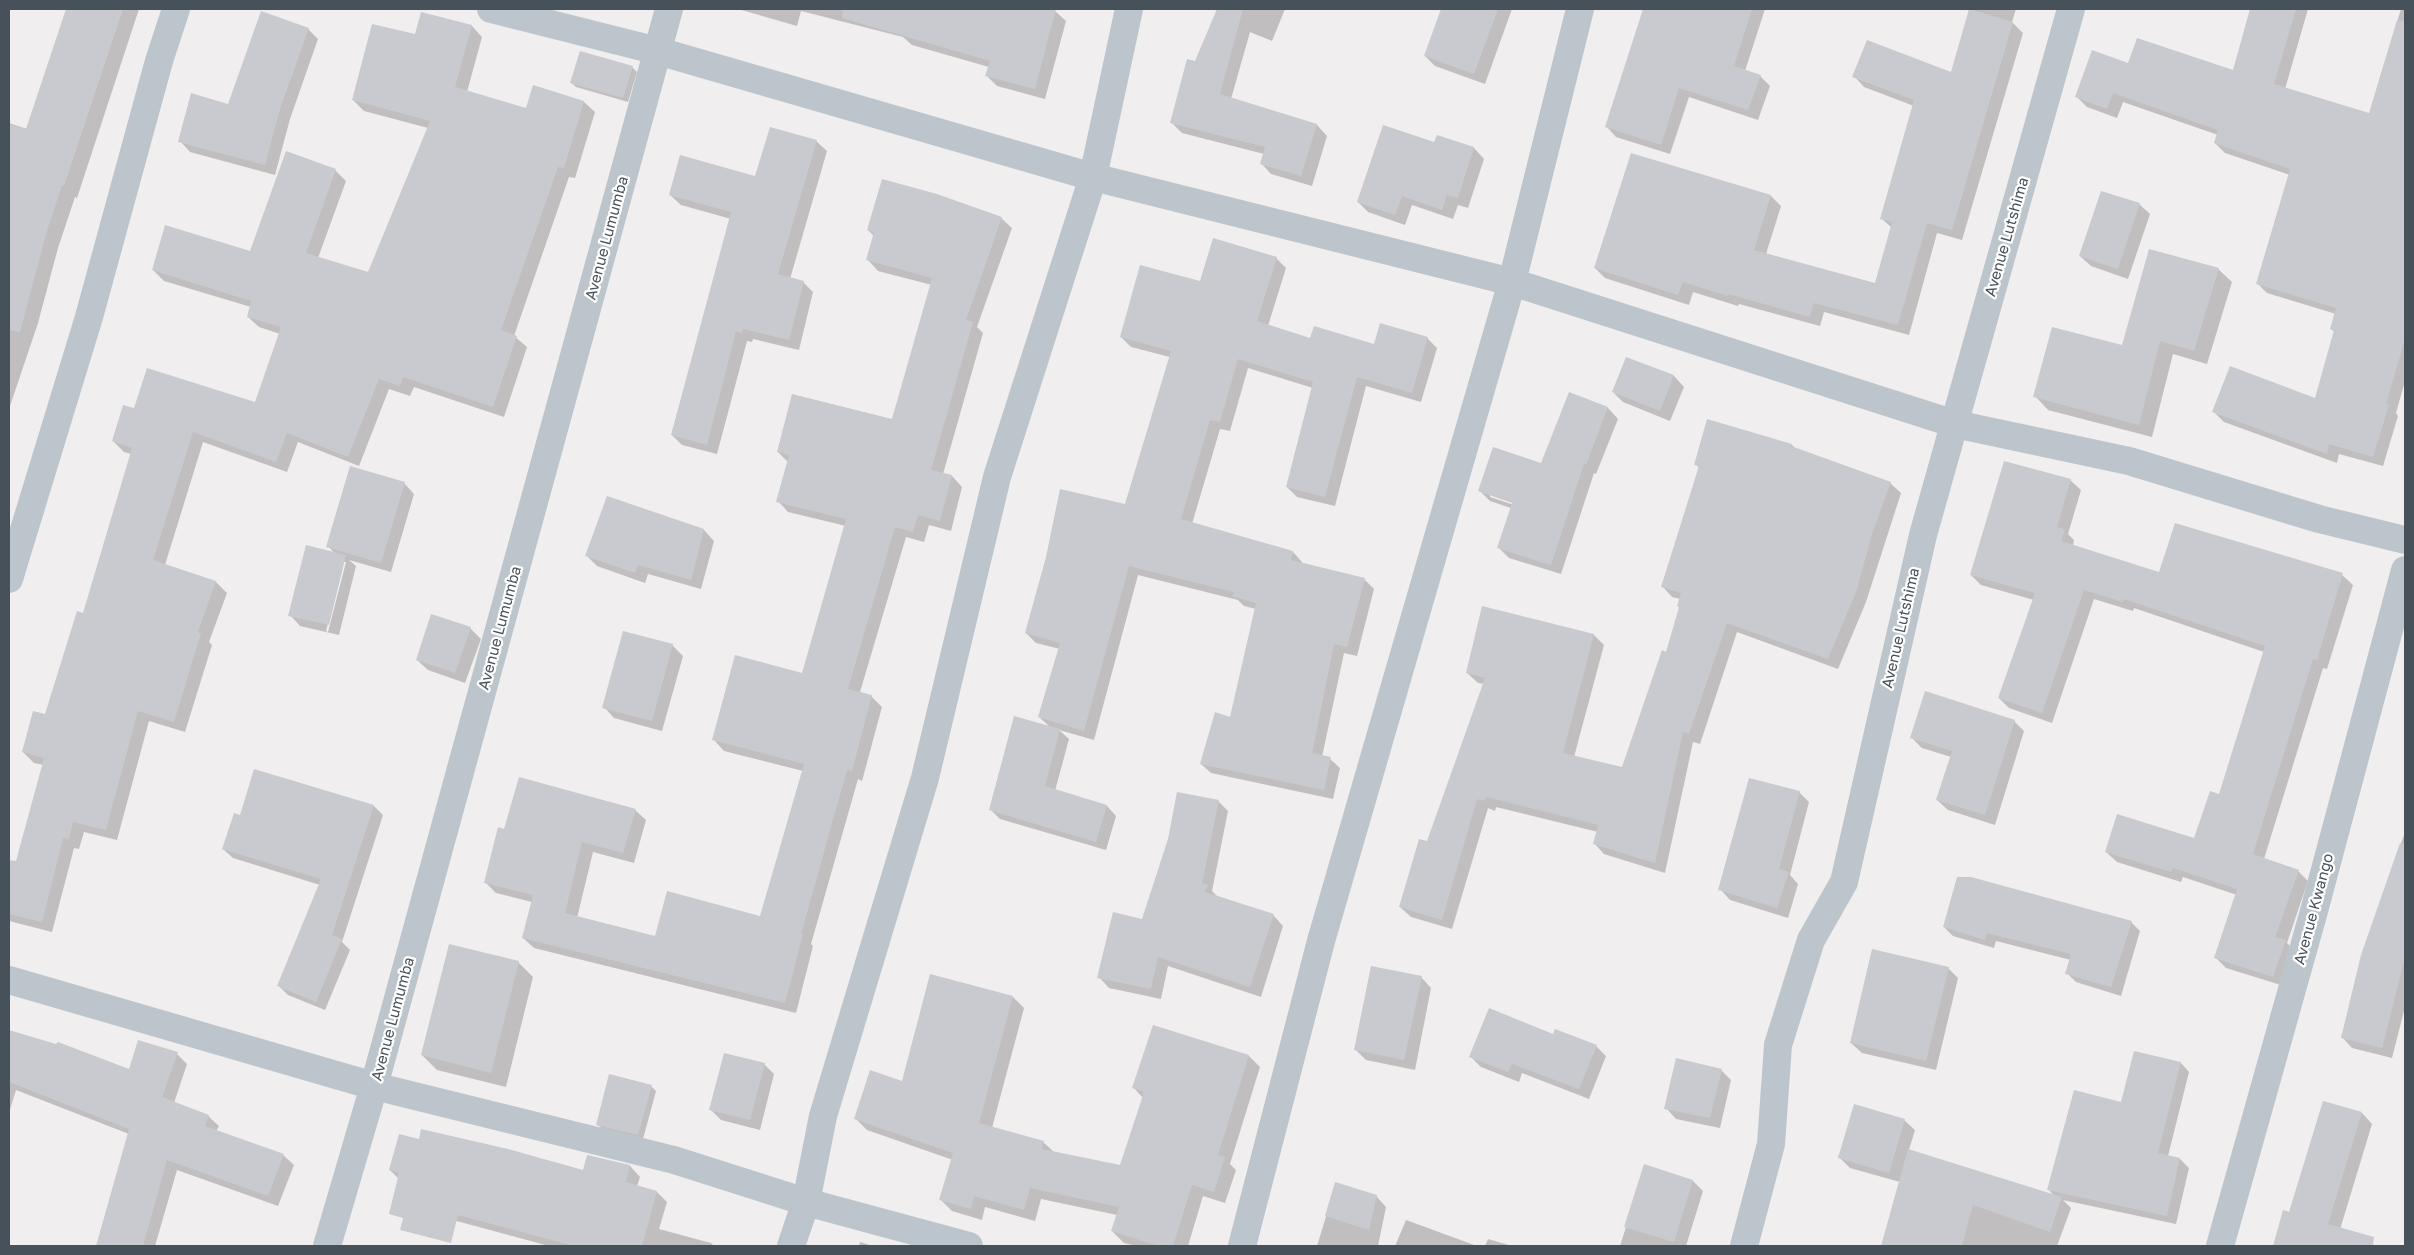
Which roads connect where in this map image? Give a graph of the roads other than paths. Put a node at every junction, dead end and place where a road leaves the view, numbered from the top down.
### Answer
1 (176, 9) edge
2 (491, 9) edge
3 (669, 9) edge
4 (1129, 9) edge
5 (1580, 9) edge
6 (2070, 9) edge
7 (658, 51) junction
8 (1093, 177) junction
9 (1512, 282) junction
10 (1955, 424) junction
11 (2405, 540) edge
12 (2405, 570) edge
13 (9, 579) edge
14 (9, 980) edge
15 (374, 1086) junction
16 (806, 1202) junction
17 (327, 1246) edge
18 (791, 1246) edge
19 (969, 1246) edge
20 (1242, 1246) edge
21 (1744, 1246) edge
22 (2220, 1246) edge

1 - 13 street
2 - 7 street
3 - 7 street, Avenue Lumumba
4 - 8 street
5 - 9 street
6 - 10 street, Avenue Lutshima
7 - 8 street
7 - 15 street, Avenue Lumumba
8 - 9 street
8 - 16 street
9 - 10 street
9 - 20 street
10 - 11 street
10 - 21 street, Avenue Lutshima
12 - 22 street, Avenue Kwango
14 - 15 street
15 - 16 street
15 - 17 street, Avenue Lumumba
16 - 18 street
16 - 19 street

